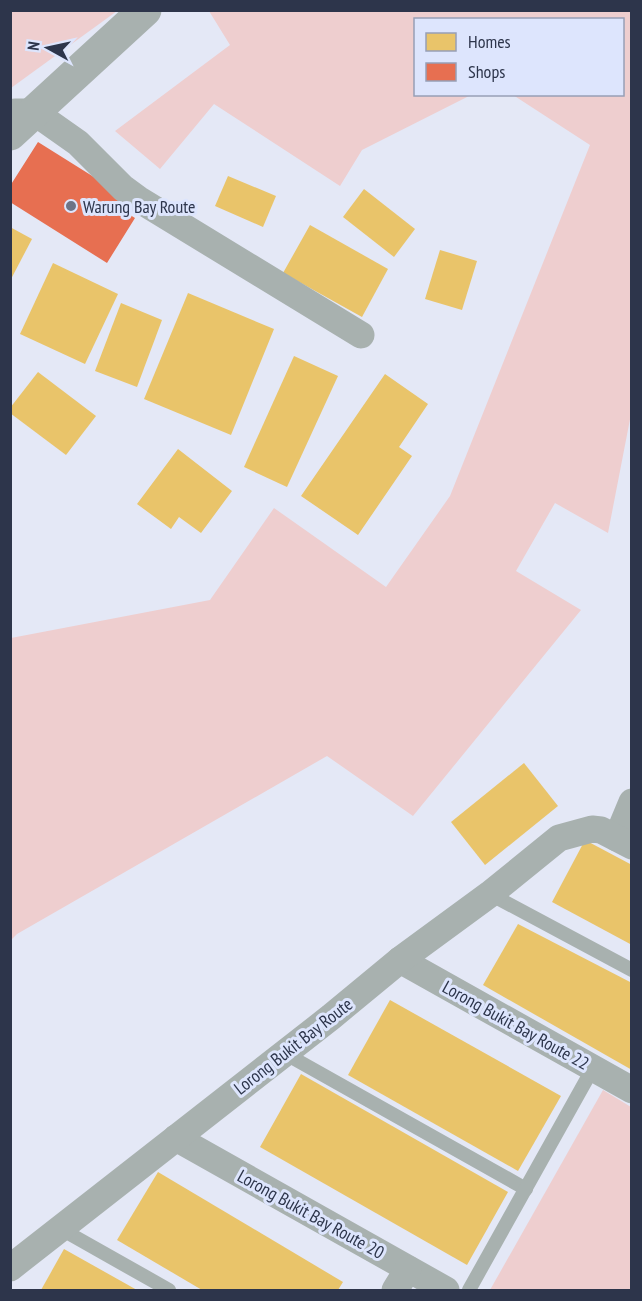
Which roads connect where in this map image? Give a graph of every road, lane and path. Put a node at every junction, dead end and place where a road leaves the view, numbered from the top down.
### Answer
1 (145, 10) edge
2 (18, 120) edge
3 (361, 335) dead end
4 (632, 802) edge
5 (624, 842) edge
6 (490, 894) junction
7 (400, 960) junction
8 (632, 970) edge
9 (284, 1053) junction
10 (593, 1068) junction
11 (632, 1090) edge
12 (176, 1138) junction
13 (526, 1189) junction
14 (61, 1229) junction
15 (10, 1268) edge
16 (402, 1280) edge
17 (169, 1290) edge
18 (446, 1290) edge
19 (469, 1290) edge

1 - 2 street
2 - 3 street
4 - 5 street
5 - 6 street, Lorong Bukit Bay Route
6 - 7 street, Lorong Bukit Bay Route
6 - 8 lane
7 - 9 street, Lorong Bukit Bay Route
7 - 10 street, Lorong Bukit Bay Route 22
9 - 12 street, Lorong Bukit Bay Route
9 - 13 lane
10 - 11 street, Lorong Bukit Bay Route 22
10 - 13 lane
12 - 14 street, Lorong Bukit Bay Route
12 - 16 street, Lorong Bukit Bay Route 20
13 - 19 lane
14 - 15 street, Lorong Bukit Bay Route
14 - 17 lane
16 - 18 street, Lorong Bukit Bay Route 20

